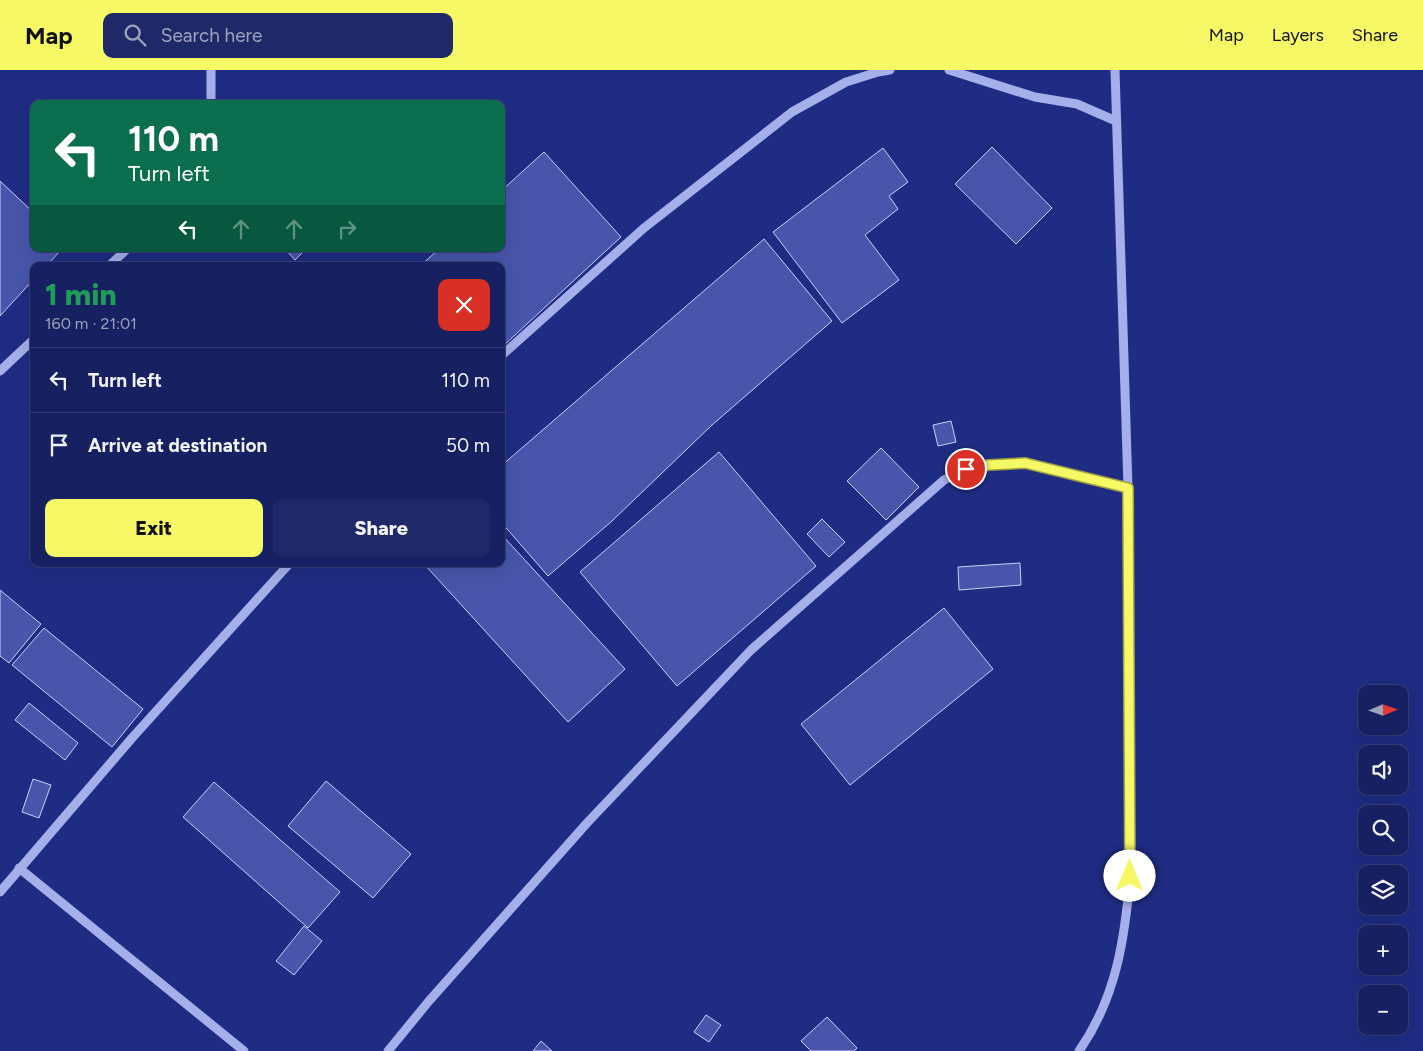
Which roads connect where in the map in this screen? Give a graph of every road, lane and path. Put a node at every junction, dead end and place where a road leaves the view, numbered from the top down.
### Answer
1 (210, 70) edge
2 (890, 70) edge
3 (949, 70) edge
4 (1115, 70) edge
5 (211, 100) edge
6 (1116, 121) junction
7 (125, 252) edge
8 (113, 262) edge
9 (30, 343) edge
10 (505, 352) edge
11 (0, 371) edge
12 (1128, 488) junction
13 (286, 567) edge
14 (19, 868) junction
15 (0, 892) edge
16 (244, 1051) edge
17 (388, 1051) edge
18 (1079, 1051) edge

1 - 5 street
2 - 10 street
3 - 6 street
4 - 6 street
6 - 12 street
7 - 8 street
9 - 11 street
12 - 17 street
12 - 18 street
13 - 14 street
14 - 15 street
14 - 16 street

